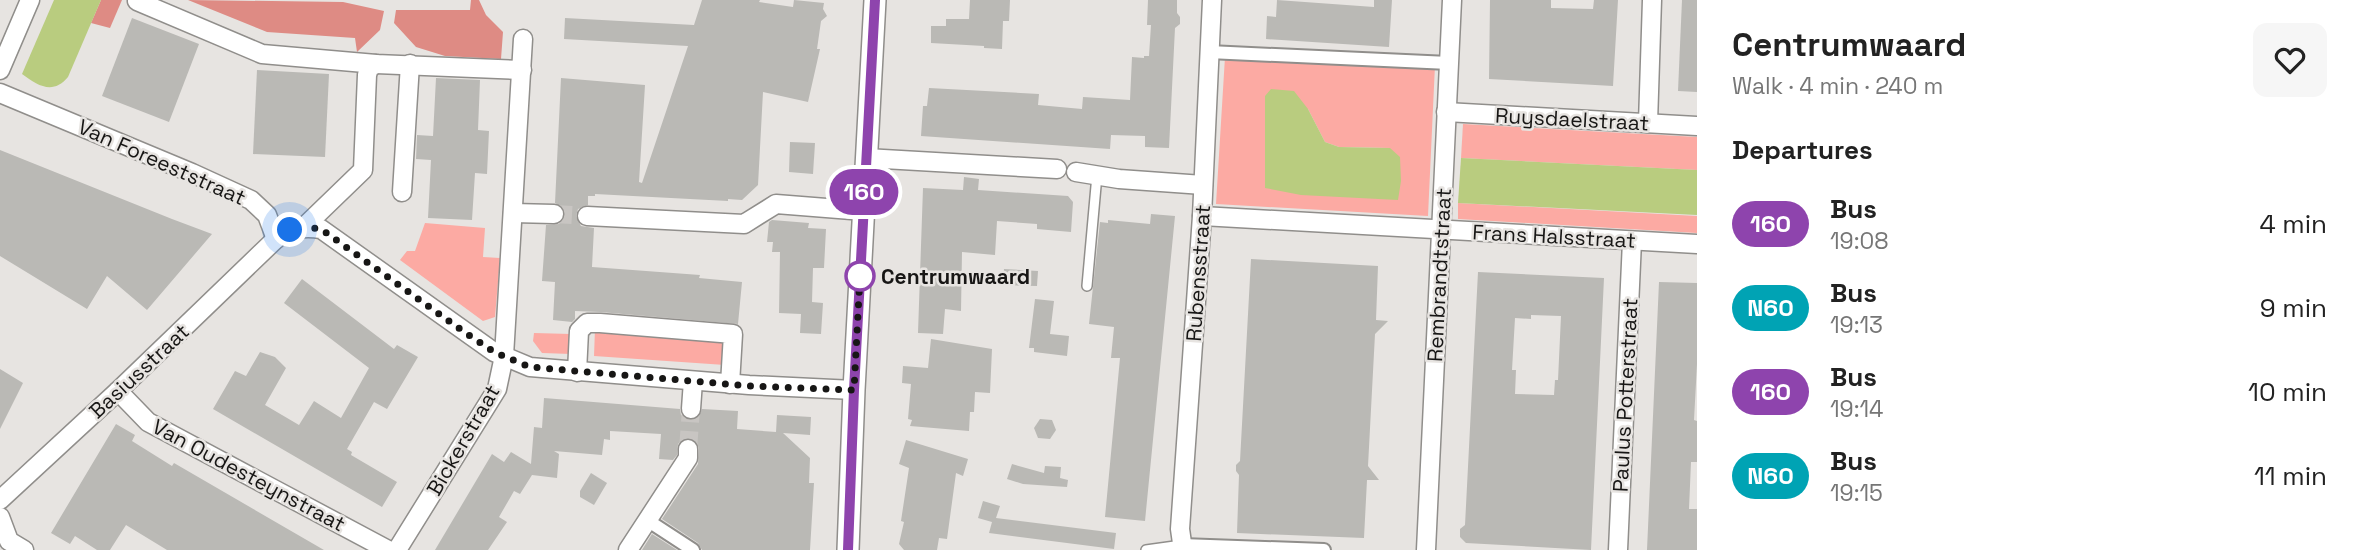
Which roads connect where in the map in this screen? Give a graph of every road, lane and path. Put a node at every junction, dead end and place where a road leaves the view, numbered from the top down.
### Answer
1 (875, 0) edge
2 (1212, 0) edge
3 (1452, 0) edge
4 (1652, 0) edge
5 (137, 1) edge
6 (25, 2) edge
7 (523, 39) dead end
8 (1209, 52) junction
9 (1449, 63) junction
10 (376, 64) junction
11 (410, 64) junction
12 (0, 70) edge
13 (522, 70) junction
14 (0, 93) edge
15 (1446, 112) junction
16 (1648, 123) junction
17 (1697, 126) edge
18 (866, 158) junction
19 (1057, 169) dead end
20 (1076, 172) dead end
21 (1097, 175) junction
22 (1203, 184) junction
23 (402, 192) dead end
24 (864, 211) junction
25 (513, 213) junction
26 (554, 214) tunnel mouth
27 (587, 216) tunnel mouth
28 (1202, 216) junction
29 (304, 227) junction
30 (1441, 229) junction
31 (276, 239) junction
32 (1632, 241) junction
33 (1697, 244) edge
34 (1087, 285) dead end
35 (504, 356) junction
36 (577, 372) junction
37 (696, 381) junction
38 (730, 384) junction
39 (854, 390) junction
40 (118, 391) junction
41 (694, 411) tunnel mouth
42 (688, 449) tunnel mouth
43 (0, 500) edge
44 (0, 517) edge
45 (647, 520) junction
46 (1182, 547) edge
47 (24, 550) edge
48 (388, 550) edge
49 (397, 550) edge
50 (628, 550) edge
51 (693, 550) edge
52 (848, 550) edge
53 (1146, 550) edge
54 (1324, 550) edge
55 (1426, 550) edge
56 (1618, 550) edge

1 - 18 street
2 - 8 street, Rubensstraat
3 - 9 street, Rembrandtstraat
4 - 16 street
5 - 10 street
6 - 12 street
7 - 13 street
8 - 9 street
8 - 22 street, Rubensstraat
9 - 15 street, Rembrandtstraat
10 - 11 street
10 - 29 street
11 - 13 street
11 - 23 street
13 - 25 street
14 - 31 street, Van Foreeststraat
15 - 16 street, Ruysdaelstraat
15 - 30 street, Rembrandtstraat
16 - 17 street, Ruysdaelstraat
18 - 19 street
18 - 24 street
20 - 21 street
21 - 22 street
21 - 34 lane
22 - 28 street, Rubensstraat
24 - 27 street
24 - 39 street
25 - 26 street
25 - 35 street
28 - 30 street, Frans Halsstraat
28 - 46 street, Rubensstraat
29 - 31 street
29 - 35 street
30 - 32 street, Frans Halsstraat
30 - 55 street, Rembrandtstraat
31 - 40 street, Basiusstraat
32 - 33 street, Frans Halsstraat
32 - 56 street, Paulus Potterstraat
35 - 36 street, Bickerstraat
35 - 49 street, Bickerstraat
36 - 37 street, Bickerstraat
36 - 38 street
37 - 38 street, Bickerstraat
37 - 41 street
38 - 39 street, Bickerstraat
39 - 52 street
40 - 43 street, Basiusstraat
40 - 48 street, Van Oudesteynstraat
42 - 45 street
44 - 47 street
45 - 50 street
45 - 51 street
46 - 53 lane
46 - 54 street

